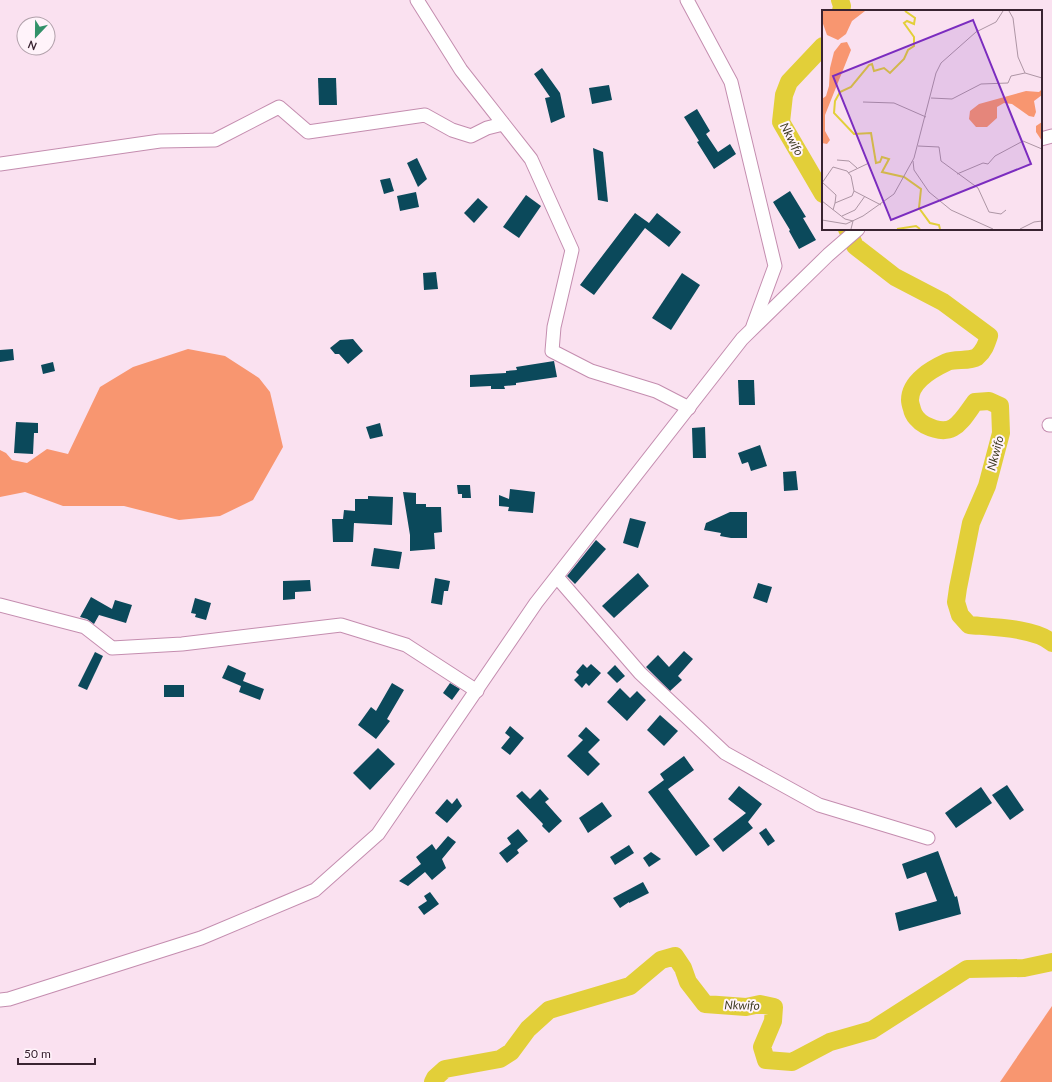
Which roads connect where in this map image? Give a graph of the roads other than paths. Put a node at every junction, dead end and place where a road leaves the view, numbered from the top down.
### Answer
1 (417, 0) edge
2 (687, 0) edge
3 (502, 124) junction
4 (1052, 136) edge
5 (1042, 139) edge
6 (0, 164) edge
7 (857, 230) edge
8 (752, 330) junction
9 (689, 408) junction
10 (557, 577) junction
11 (0, 605) edge
12 (476, 690) junction
13 (928, 838) dead end
14 (0, 1000) edge

1 - 3 street
2 - 8 street
3 - 6 street
3 - 9 street
4 - 5 street
7 - 8 street
8 - 9 street
9 - 10 street
10 - 12 street
10 - 13 street
11 - 12 street
12 - 14 street

